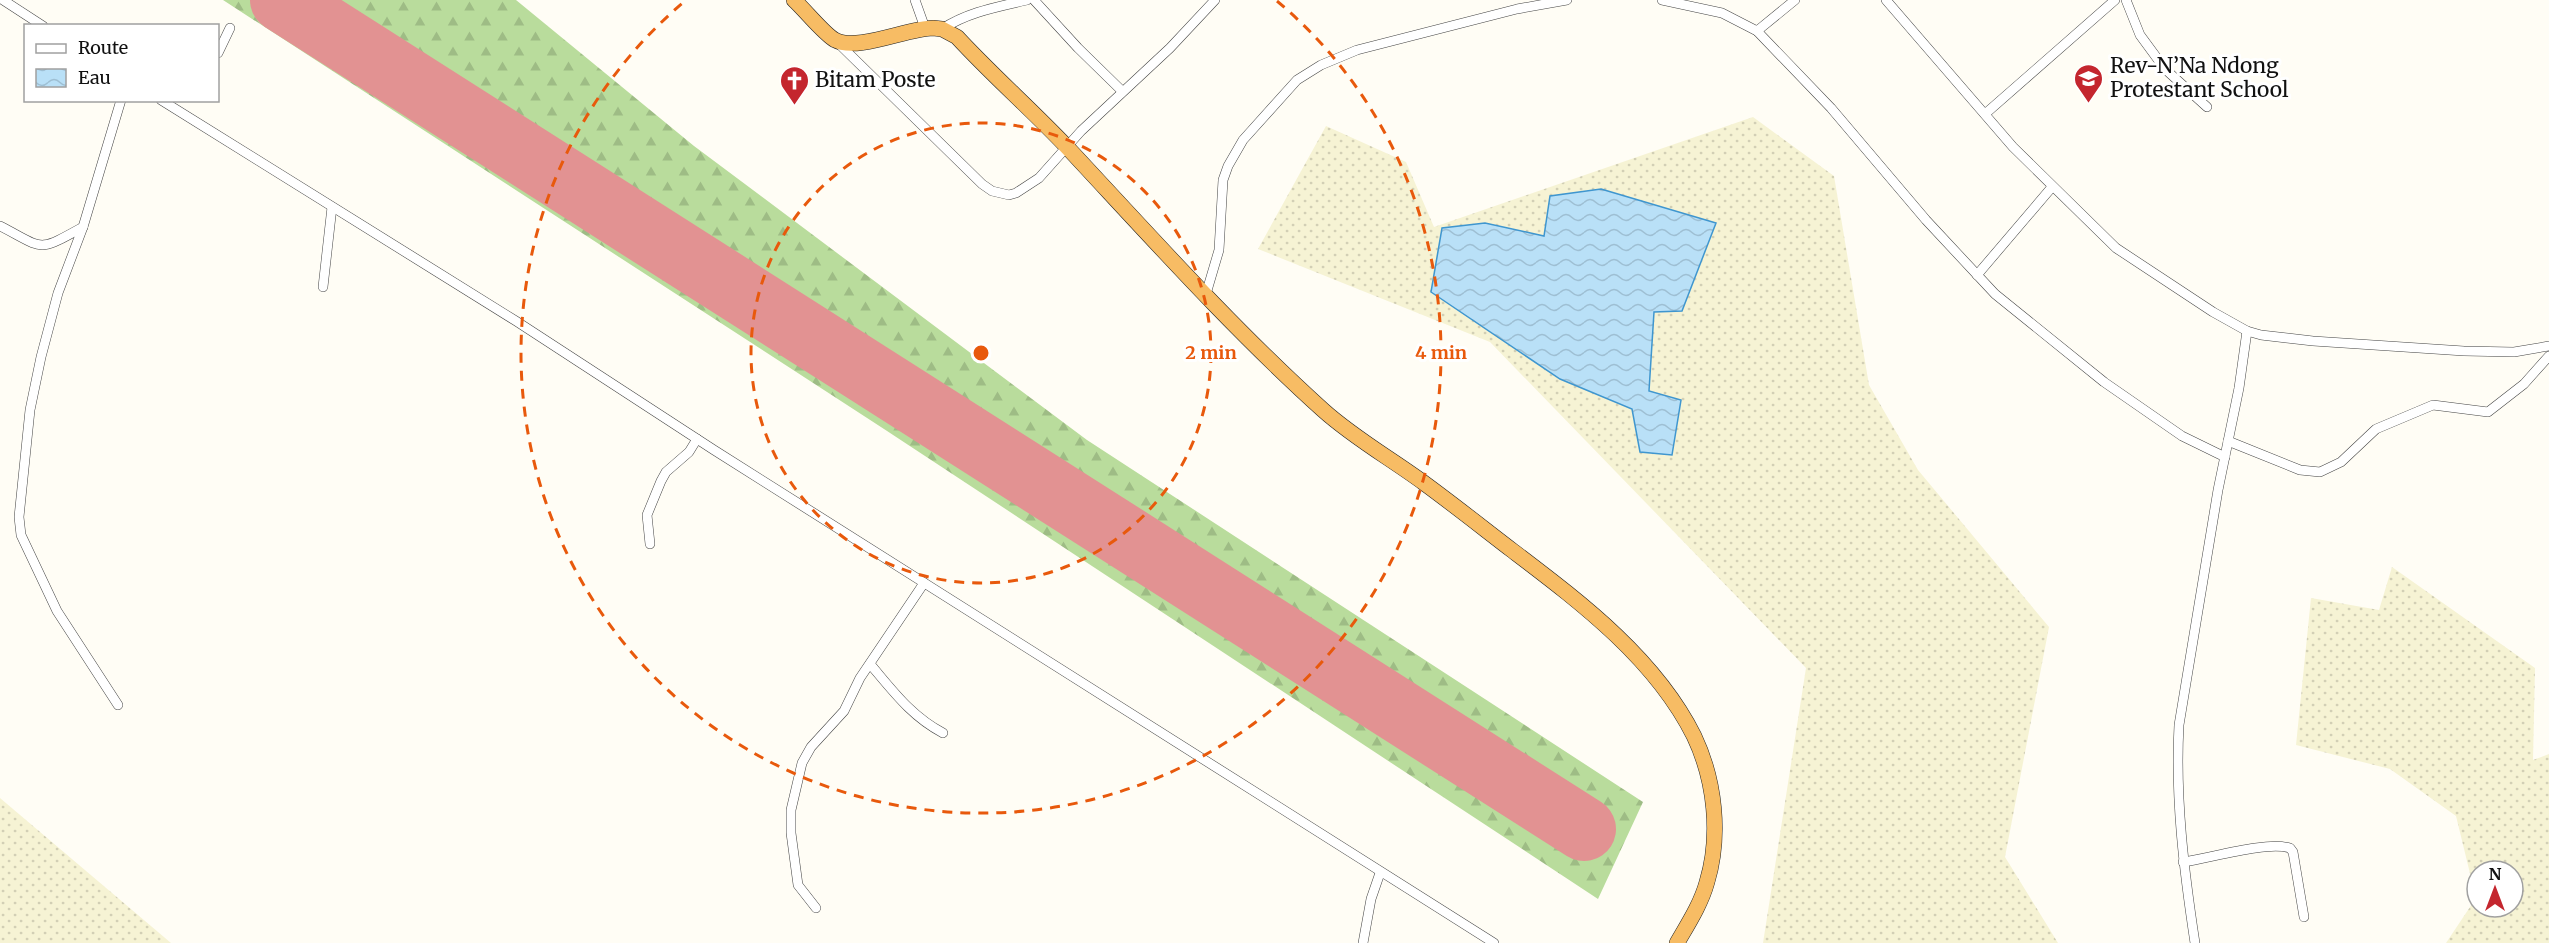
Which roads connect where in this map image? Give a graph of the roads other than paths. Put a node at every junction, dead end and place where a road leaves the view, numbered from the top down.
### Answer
1 (3, 0) edge
2 (794, 0) edge
3 (915, 0) edge
4 (1027, 0) edge
5 (1034, 0) edge
6 (1215, 0) edge
7 (1567, 0) edge
8 (1662, 0) edge
9 (1795, 0) edge
10 (1886, 0) edge
11 (2126, 0) edge
12 (2108, 2) edge
13 (1206, 4) edge
14 (1516, 5) edge
15 (40, 24) edge
16 (230, 28) dead end
17 (925, 28) junction
18 (942, 29) junction
19 (1757, 31) junction
20 (835, 40) junction
21 (219, 51) edge
22 (1122, 91) junction
23 (120, 102) edge
24 (166, 102) edge
25 (2207, 107) dead end
26 (1985, 114) junction
27 (1066, 146) junction
28 (2052, 187) junction
29 (332, 207) junction
30 (0, 225) edge
31 (83, 227) junction
32 (1977, 275) junction
33 (323, 287) dead end
34 (1206, 294) junction
35 (2247, 331) junction
36 (2549, 346) edge
37 (2549, 356) edge
38 (697, 439) junction
39 (2228, 441) junction
40 (2224, 457) junction
41 (650, 544) dead end
42 (924, 583) junction
43 (870, 664) junction
44 (118, 705) dead end
45 (943, 733) dead end
46 (2183, 862) junction
47 (1380, 873) junction
48 (816, 908) dead end
49 (2304, 917) dead end
50 (1364, 943) edge
51 (1494, 943) edge
52 (1677, 943) edge
53 (2195, 943) edge

1 - 15 street
2 - 20 highway
3 - 17 street
4 - 18 street
5 - 22 street
6 - 13 street
7 - 14 street
8 - 19 street
9 - 19 street
10 - 26 street
11 - 25 street
12 - 26 street
13 - 22 street
14 - 34 street
16 - 21 street
17 - 18 highway
17 - 20 highway
18 - 27 highway
19 - 32 street
20 - 27 street
22 - 27 street
23 - 31 street
24 - 29 street
26 - 28 street
27 - 34 highway
28 - 32 street
28 - 35 street
29 - 33 street
29 - 38 street
30 - 31 street
31 - 44 street
32 - 40 street
34 - 52 highway
35 - 36 street
35 - 39 street
37 - 39 street
38 - 41 street
38 - 42 street
39 - 40 street
40 - 46 street
42 - 43 street
42 - 47 street
43 - 45 street
43 - 48 street
46 - 49 street
46 - 53 street
47 - 50 street
47 - 51 street

